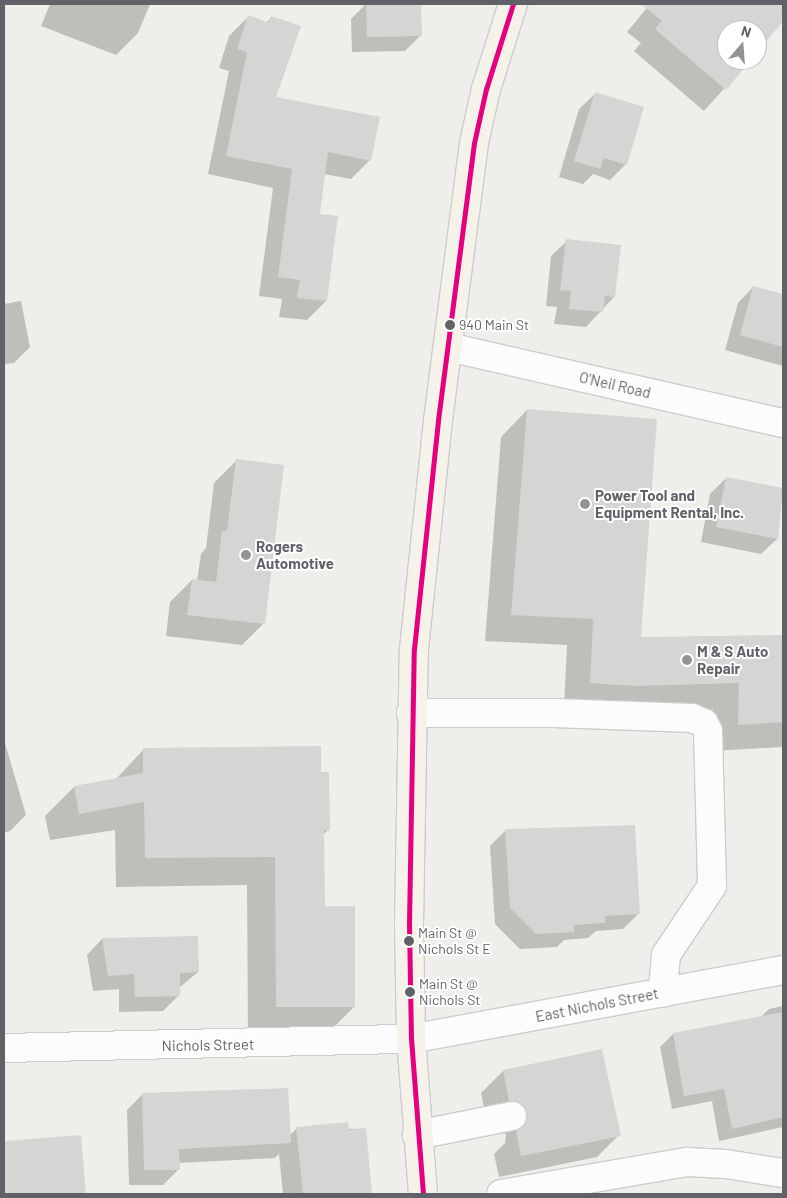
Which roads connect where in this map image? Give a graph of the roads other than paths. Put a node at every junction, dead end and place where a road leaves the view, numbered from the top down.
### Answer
1 (513, 4) edge
2 (448, 347) junction
3 (783, 423) edge
4 (410, 713) junction
5 (783, 970) edge
6 (663, 992) junction
7 (411, 1039) junction
8 (4, 1048) edge
9 (512, 1116) dead end
10 (417, 1135) junction
11 (783, 1174) edge
12 (423, 1194) edge
13 (501, 1194) edge

1 - 2 main road
2 - 3 street, O'Neil Road
2 - 4 main road
4 - 6 street
4 - 7 main road
5 - 6 street, East Nichols Street
6 - 7 street, East Nichols Street
7 - 8 street, Nichols Street
7 - 10 main road
9 - 10 street
10 - 12 main road
11 - 13 street

